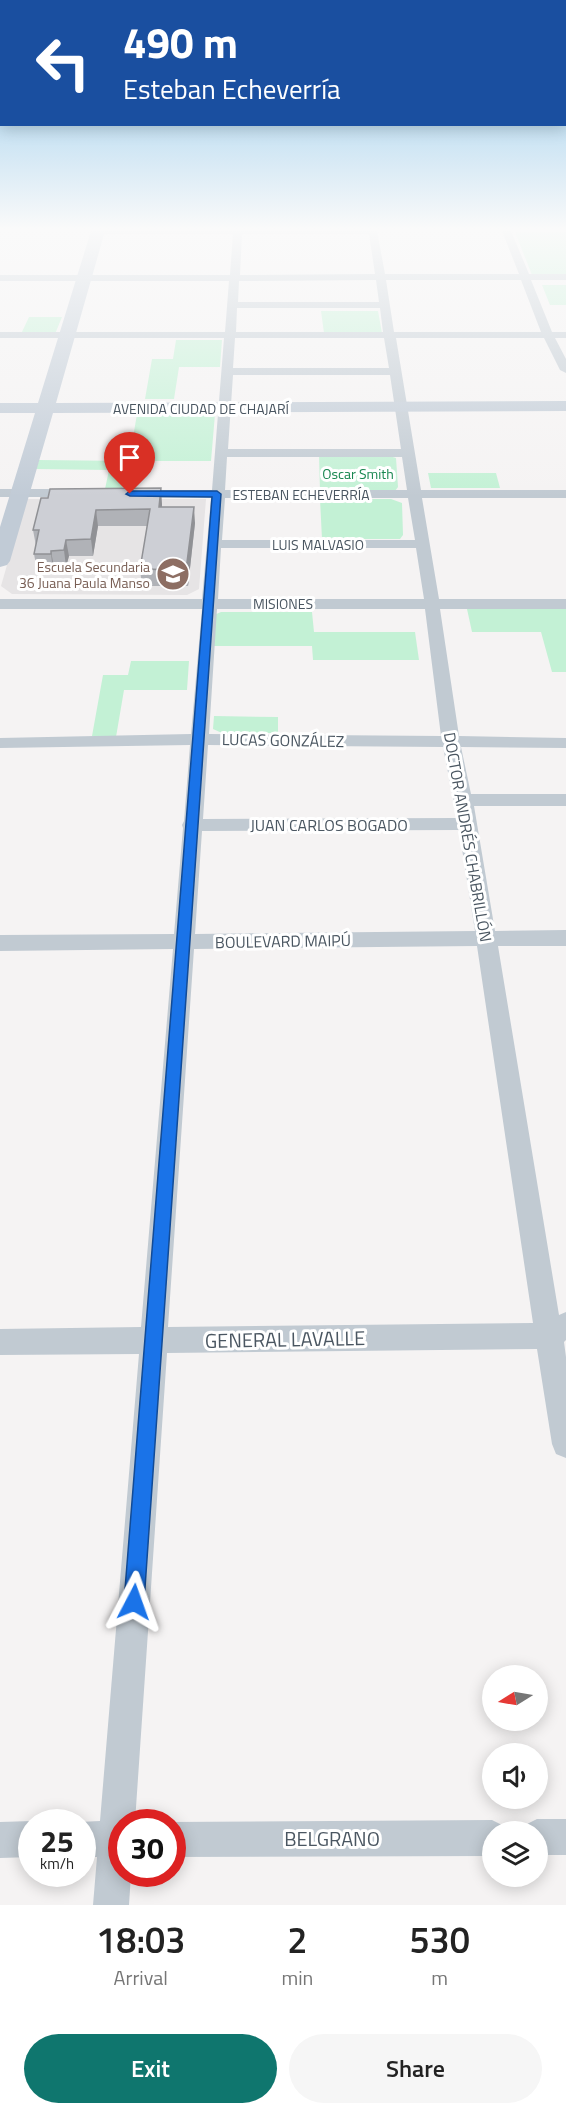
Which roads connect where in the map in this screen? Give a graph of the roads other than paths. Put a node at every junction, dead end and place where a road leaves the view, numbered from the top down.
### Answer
1 (71, 320) edge
2 (231, 320) edge
3 (387, 320) edge
4 (542, 320) edge
5 (230, 334) junction
6 (389, 334) junction
7 (0, 335) edge
8 (66, 335) junction
9 (548, 335) junction
10 (566, 335) edge
11 (566, 370) edge
12 (395, 371) junction
13 (228, 372) junction
14 (566, 406) edge
15 (0, 408) edge
16 (44, 408) junction
17 (223, 408) junction
18 (402, 408) junction
19 (566, 411) edge
20 (221, 453) junction
21 (408, 453) junction
22 (0, 493) edge
23 (21, 493) junction
24 (91, 493) edge
25 (114, 494) edge
26 (217, 494) junction
27 (415, 494) junction
28 (566, 494) edge
29 (213, 544) junction
30 (423, 544) junction
31 (0, 561) edge
32 (208, 603) junction
33 (0, 604) edge
34 (432, 604) junction
35 (566, 604) edge
36 (199, 739) junction
37 (452, 742) junction
38 (0, 743) edge
39 (566, 743) edge
40 (464, 800) junction
41 (566, 800) edge
42 (468, 824) junction
43 (191, 825) junction
44 (566, 938) edge
45 (486, 939) junction
46 (184, 942) junction
47 (0, 943) edge
48 (557, 1331) edge
49 (154, 1340) junction
50 (0, 1342) edge
51 (566, 1444) edge
52 (548, 1837) edge
53 (566, 1837) edge
54 (482, 1838) edge
55 (0, 1839) edge
56 (18, 1839) edge
57 (107, 1839) edge
58 (186, 1839) edge
59 (111, 1905) edge

1 - 8 street
2 - 5 street
3 - 6 street, DOCTOR ANDRÉS CHABRILLÓN
4 - 9 street
5 - 6 street
5 - 8 street
5 - 13 street
6 - 9 street
6 - 12 street, DOCTOR ANDRÉS CHABRILLÓN
7 - 8 street
8 - 16 street
9 - 10 street
9 - 11 street
12 - 13 street
12 - 18 street, DOCTOR ANDRÉS CHABRILLÓN
13 - 17 street
14 - 18 street, AVENIDA CIUDAD DE CHAJARÍ
15 - 16 street, AVENIDA CIUDAD DE CHAJARÍ
16 - 17 street, AVENIDA CIUDAD DE CHAJARÍ
16 - 23 street
17 - 18 street, AVENIDA CIUDAD DE CHAJARÍ
17 - 20 street
18 - 19 street, AVENIDA CIUDAD DE CHAJARÍ
18 - 21 street, DOCTOR ANDRÉS CHABRILLÓN
20 - 21 street
20 - 26 street
21 - 27 street, DOCTOR ANDRÉS CHABRILLÓN
22 - 23 street
23 - 24 street
23 - 31 street
25 - 26 street, ESTEBAN ECHEVERRÍA
26 - 27 street, ESTEBAN ECHEVERRÍA
26 - 29 street
27 - 28 street, ESTEBAN ECHEVERRÍA
27 - 30 street, DOCTOR ANDRÉS CHABRILLÓN
29 - 30 street, LUIS MALVASIO
29 - 32 street
30 - 34 street, DOCTOR ANDRÉS CHABRILLÓN
32 - 33 street, MISIONES
32 - 34 street, MISIONES
32 - 36 street
34 - 35 street, MISIONES
34 - 37 street, DOCTOR ANDRÉS CHABRILLÓN
36 - 37 street, LUCAS GONZÁLEZ
36 - 38 street, LUCAS GONZÁLEZ
36 - 43 street
37 - 39 street, LUCAS GONZÁLEZ
37 - 40 street, DOCTOR ANDRÉS CHABRILLÓN
40 - 41 street
40 - 42 street, DOCTOR ANDRÉS CHABRILLÓN
42 - 43 street, JUAN CARLOS BOGADO
42 - 45 street, DOCTOR ANDRÉS CHABRILLÓN
43 - 46 street
44 - 45 street, BOULEVARD MAIPÚ
45 - 46 street, BOULEVARD MAIPÚ
45 - 48 street, DOCTOR ANDRÉS CHABRILLÓN
46 - 47 street, BOULEVARD MAIPÚ
46 - 49 street
48 - 49 street, GENERAL LAVALLE
48 - 51 street, DOCTOR ANDRÉS CHABRILLÓN
49 - 50 street, GENERAL LAVALLE
49 - 57 street
52 - 53 street
54 - 58 street, BELGRANO
55 - 56 street
57 - 59 street

